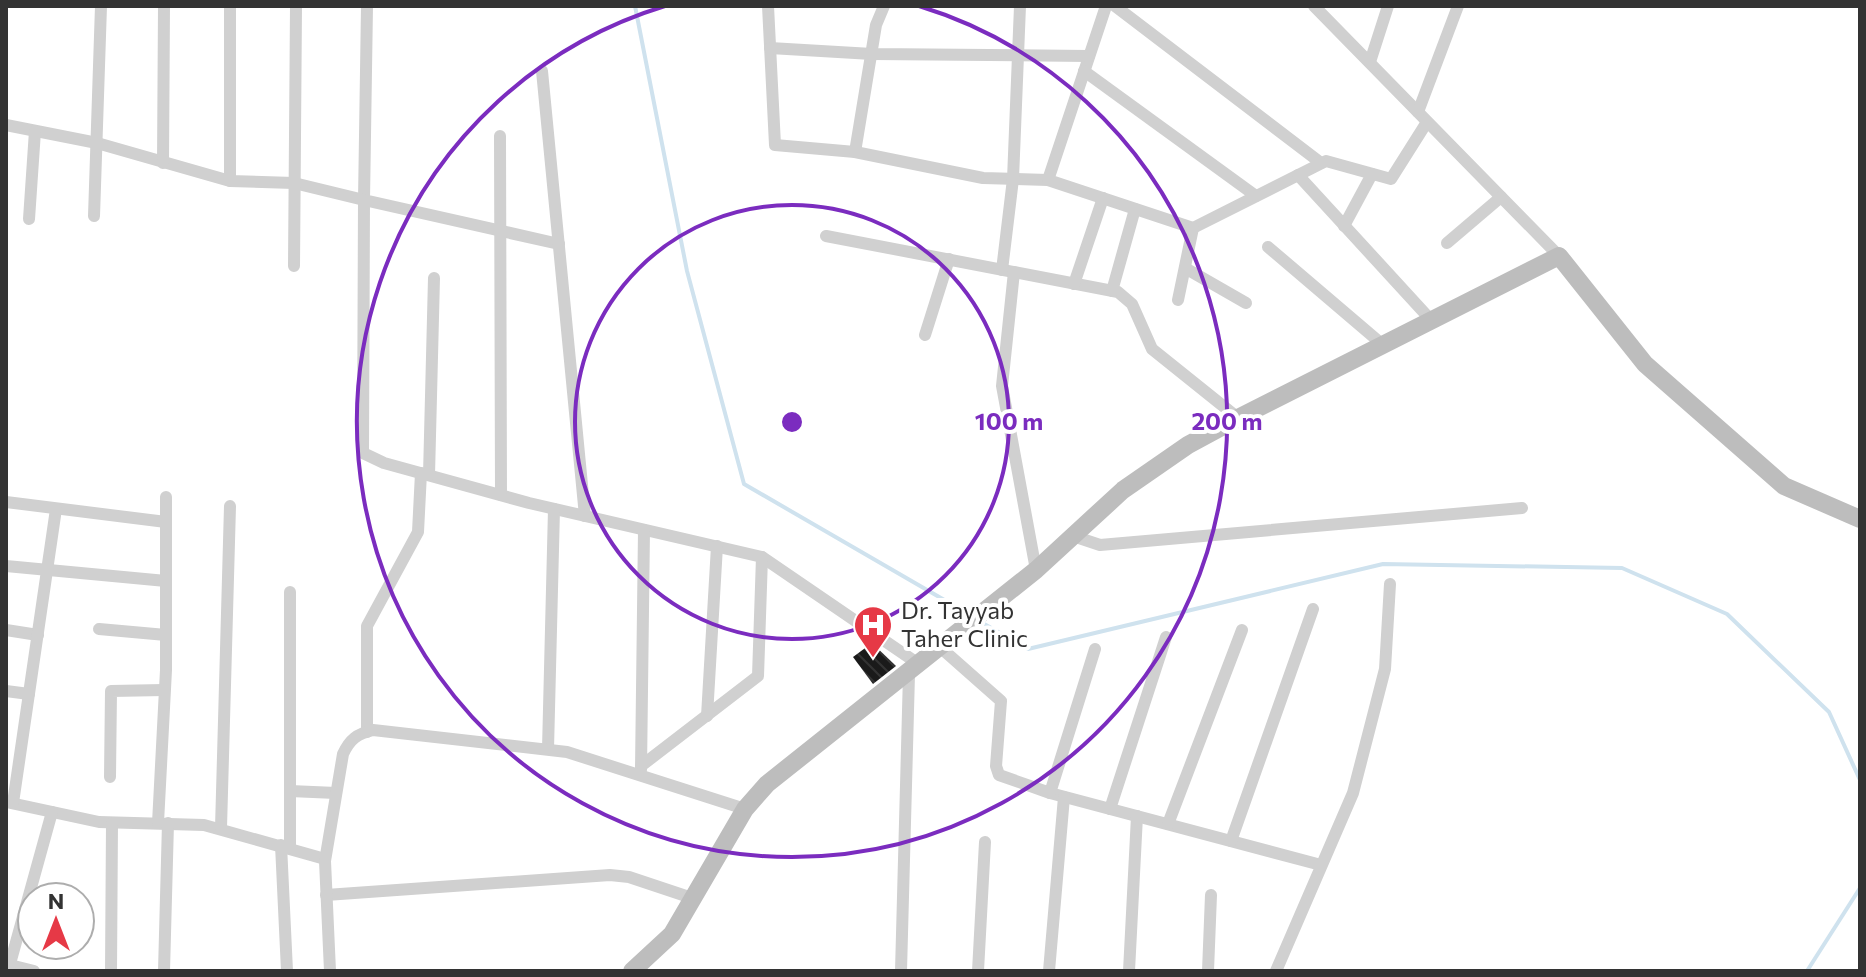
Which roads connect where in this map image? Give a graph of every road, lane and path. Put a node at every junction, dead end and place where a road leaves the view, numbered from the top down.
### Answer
1 (101, 6) edge
2 (164, 6) edge
3 (230, 6) edge
4 (296, 6) edge
5 (367, 6) edge
6 (768, 6) edge
7 (884, 6) edge
8 (1020, 6) edge
9 (1106, 6) edge
10 (1115, 6) edge
11 (1314, 6) edge
12 (1388, 6) edge
13 (1458, 6) edge
14 (770, 48) junction
15 (872, 54) junction
16 (1019, 55) junction
17 (1089, 56) junction
18 (1370, 62) junction
19 (542, 71) dead end
20 (1084, 71) junction
21 (1423, 117) junction
22 (6, 125) edge
23 (35, 131) junction
24 (500, 136) dead end
25 (97, 143) junction
26 (855, 152) junction
27 (163, 163) junction
28 (1321, 163) junction
29 (1372, 174) junction
30 (1298, 175) junction
31 (1013, 179) junction
32 (1048, 180) junction
33 (230, 181) junction
34 (294, 183) junction
35 (1256, 196) junction
36 (1501, 197) junction
37 (1103, 198) junction
38 (364, 200) junction
39 (1135, 209) junction
40 (94, 216) dead end
41 (29, 219) dead end
42 (1344, 226) junction
43 (1193, 228) junction
44 (500, 230) junction
45 (826, 236) dead end
46 (1447, 243) dead end
47 (559, 244) junction
48 (1268, 247) dead end
49 (1559, 256) junction
50 (949, 259) junction
51 (294, 266) dead end
52 (1185, 268) junction
53 (1008, 271) junction
54 (434, 278) dead end
55 (1074, 284) junction
56 (1112, 291) junction
57 (1178, 300) dead end
58 (1246, 303) dead end
59 (1430, 319) junction
60 (925, 335) dead end
61 (1383, 345) junction
62 (1238, 418) junction
63 (425, 474) junction
64 (501, 495) junction
65 (166, 497) dead end
66 (6, 502) edge
67 (230, 506) dead end
68 (1522, 508) dead end
69 (56, 509) junction
70 (554, 509) junction
71 (585, 516) junction
72 (1860, 519) edge
73 (166, 522) junction
74 (644, 530) junction
75 (1073, 536) junction
76 (717, 546) junction
77 (762, 557) junction
78 (6, 566) edge
79 (47, 570) junction
80 (1036, 570) junction
81 (166, 581) junction
82 (1390, 584) dead end
83 (290, 592) dead end
84 (1313, 609) dead end
85 (99, 629) dead end
86 (6, 630) edge
87 (1242, 630) dead end
88 (38, 635) junction
89 (166, 635) junction
90 (1166, 637) dead end
91 (941, 648) junction
92 (1095, 649) dead end
93 (914, 670) junction
94 (164, 690) junction
95 (6, 691) edge
96 (29, 694) junction
97 (707, 716) junction
98 (367, 732) junction
99 (548, 749) junction
100 (6, 755) edge
101 (20, 757) junction
102 (641, 772) junction
103 (110, 777) dead end
104 (290, 791) junction
105 (336, 793) junction
106 (1050, 793) junction
107 (1064, 797) junction
108 (10, 803) edge
109 (745, 809) junction
110 (1110, 809) junction
111 (52, 812) junction
112 (1137, 816) junction
113 (112, 823) junction
114 (163, 823) junction
115 (1168, 824) junction
116 (221, 828) junction
117 (1231, 841) junction
118 (985, 842) dead end
119 (285, 846) junction
120 (325, 859) junction
121 (1321, 865) junction
122 (326, 895) junction
123 (1211, 895) dead end
124 (692, 898) junction
125 (9, 960) edge
126 (34, 971) edge
127 (111, 971) edge
128 (164, 971) edge
129 (287, 971) edge
130 (330, 971) edge
131 (632, 971) edge
132 (901, 971) edge
133 (978, 971) edge
134 (1049, 971) edge
135 (1129, 971) edge
136 (1208, 971) edge
137 (1276, 971) edge

1 - 25 street
2 - 27 street
3 - 33 street
4 - 34 street
5 - 38 street
6 - 14 street
7 - 15 street
8 - 16 street
9 - 17 street
10 - 28 street
11 - 18 street
12 - 18 street
13 - 21 street
14 - 15 street
14 - 26 street
15 - 16 street
15 - 26 street
16 - 17 street
16 - 31 street
17 - 20 street
18 - 21 street
19 - 47 street
20 - 32 street
20 - 35 street
21 - 29 street
21 - 36 street
22 - 23 street
23 - 25 street
23 - 41 street
24 - 44 street
25 - 27 street
25 - 40 street
26 - 31 street
27 - 33 street
28 - 29 street
28 - 30 street
29 - 42 street
30 - 35 street
30 - 42 street
31 - 32 street
31 - 53 street
32 - 37 street
33 - 34 street
34 - 38 street
34 - 51 street
35 - 43 street
36 - 46 street
36 - 49 street
37 - 39 street
37 - 55 street
38 - 44 street
38 - 63 street
39 - 43 street
39 - 56 street
42 - 59 street
43 - 52 street
44 - 47 street
44 - 64 street
45 - 50 street
47 - 71 street
48 - 61 street
49 - 59 street
49 - 72 street
50 - 53 street
50 - 60 street
52 - 57 street
52 - 58 street
53 - 55 street
53 - 80 street
54 - 63 street
55 - 56 street
56 - 62 street
59 - 61 street
61 - 62 street
62 - 75 street
63 - 64 street
63 - 98 street
64 - 70 street
65 - 73 street
66 - 69 street
67 - 116 street
68 - 75 street
69 - 73 street
69 - 79 street
70 - 71 street
70 - 99 street
71 - 74 street
73 - 81 street
74 - 76 street
74 - 102 street
75 - 80 street
76 - 77 street
76 - 97 street
77 - 93 street
77 - 97 street
78 - 79 street
79 - 81 street
79 - 88 street
80 - 91 street
81 - 89 street
82 - 121 street
83 - 104 street
84 - 117 street
85 - 89 street
86 - 88 street
87 - 115 street
88 - 96 street
89 - 94 street
90 - 110 street
91 - 93 street
91 - 106 street
92 - 106 street
93 - 109 street
93 - 132 street
94 - 103 street
94 - 114 street
95 - 96 street
96 - 101 street
97 - 102 street
98 - 99 street
98 - 105 street
99 - 102 street
100 - 101 street
101 - 108 street
102 - 109 street
104 - 105 street
104 - 119 street
105 - 120 street
106 - 107 street
107 - 110 street
107 - 134 street
108 - 111 street
109 - 124 street
110 - 112 street
111 - 113 street
111 - 125 street
112 - 115 street
112 - 135 street
113 - 114 street
113 - 127 street
114 - 116 street
114 - 128 street
115 - 117 street
116 - 119 street
117 - 121 street
118 - 133 street
119 - 120 street
119 - 129 street
120 - 122 street
121 - 137 street
122 - 124 street
122 - 130 street
123 - 136 street
124 - 131 street
125 - 126 street

